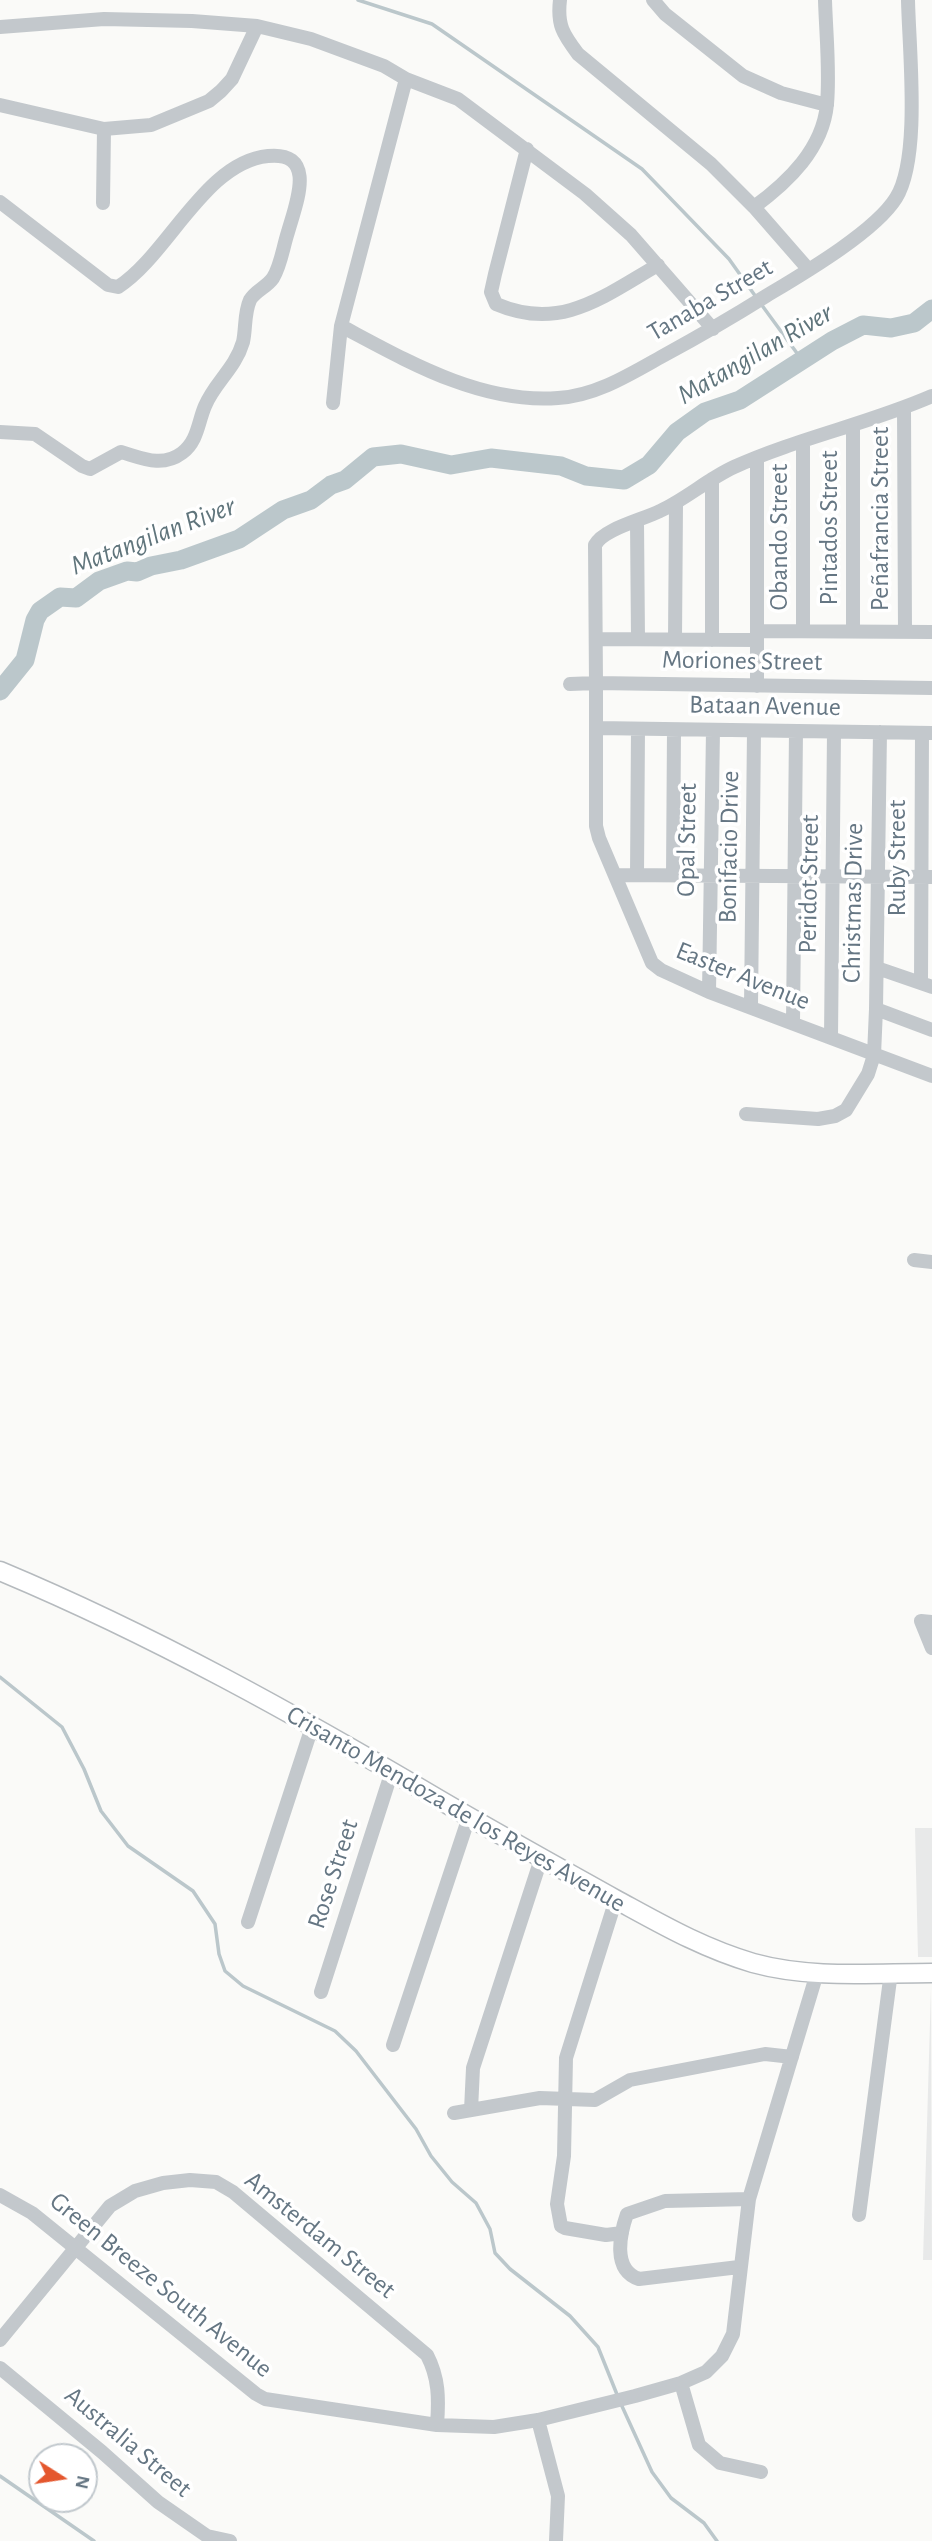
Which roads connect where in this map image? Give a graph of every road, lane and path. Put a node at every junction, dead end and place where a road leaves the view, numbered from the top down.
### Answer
1 (560, 0) edge
2 (653, 0) edge
3 (825, 0) edge
4 (908, 0) edge
5 (257, 26) junction
6 (0, 27) edge
7 (407, 79) junction
8 (0, 104) edge
9 (827, 105) junction
10 (104, 129) junction
11 (527, 149) junction
12 (0, 202) edge
13 (103, 203) dead end
14 (754, 207) junction
15 (658, 265) junction
16 (809, 270) junction
17 (341, 326) junction
18 (713, 329) junction
19 (932, 396) edge
20 (333, 403) dead end
21 (904, 408) junction
22 (853, 425) junction
23 (0, 432) edge
24 (803, 442) junction
25 (757, 458) junction
26 (712, 479) junction
27 (676, 504) junction
28 (637, 522) junction
29 (803, 631) junction
30 (853, 631) junction
31 (905, 631) junction
32 (932, 632) edge
33 (757, 635) junction
34 (596, 639) junction
35 (638, 639) junction
36 (675, 639) junction
37 (712, 639) junction
38 (596, 683) junction
39 (570, 684) dead end
40 (757, 686) junction
41 (932, 688) edge
42 (597, 728) junction
43 (638, 729) junction
44 (674, 730) junction
45 (713, 730) junction
46 (754, 731) junction
47 (796, 731) junction
48 (834, 732) junction
49 (880, 732) junction
50 (927, 733) edge
51 (615, 875) junction
52 (637, 875) junction
53 (711, 875) junction
54 (673, 876) junction
55 (754, 876) junction
56 (796, 876) junction
57 (834, 876) junction
58 (879, 877) junction
59 (927, 877) edge
60 (877, 968) junction
61 (927, 985) edge
62 (709, 992) junction
63 (751, 1006) junction
64 (876, 1009) junction
65 (793, 1023) junction
66 (932, 1030) edge
67 (831, 1037) junction
68 (874, 1055) junction
69 (932, 1076) edge
70 (746, 1114) dead end
71 (914, 1260) dead end
72 (932, 1262) edge
73 (0, 1571) edge
74 (932, 1622) edge
75 (932, 1648) edge
76 (312, 1727) junction
77 (392, 1771) junction
78 (469, 1817) junction
79 (541, 1859) junction
80 (616, 1899) junction
81 (248, 1922) dead end
82 (891, 1972) junction
83 (817, 1973) junction
84 (932, 1973) edge
85 (321, 1992) dead end
86 (393, 2045) dead end
87 (792, 2057) junction
88 (566, 2098) junction
89 (471, 2110) junction
90 (454, 2113) dead end
91 (0, 2195) edge
92 (749, 2199) junction
93 (859, 2215) dead end
94 (622, 2233) junction
95 (76, 2248) junction
96 (739, 2267) junction
97 (0, 2340) edge
98 (0, 2368) edge
99 (681, 2383) junction
100 (538, 2420) junction
101 (437, 2425) junction
102 (761, 2472) dead end
103 (230, 2541) edge
104 (556, 2541) edge

1 - 14 street
2 - 9 street
3 - 9 street
4 - 16 street, Tanaba Street
5 - 6 street
5 - 7 street
5 - 10 street
7 - 11 street
7 - 17 street
8 - 10 street
9 - 14 street
10 - 13 street
11 - 15 street
11 - 15 street
12 - 23 street
14 - 16 street
15 - 18 street
16 - 18 street, Tanaba Street
17 - 18 street, Tanaba Street
17 - 20 street
19 - 21 street
21 - 22 street
21 - 31 street, Peñafrancia Street
22 - 24 street
22 - 30 street, Pintados Street
24 - 25 street
24 - 29 street, Obando Street
25 - 26 street
25 - 33 street
26 - 27 street
26 - 37 street
27 - 28 street
27 - 36 street
28 - 34 street
28 - 35 street
29 - 30 street
29 - 33 street
30 - 31 street
31 - 32 street
33 - 37 street
33 - 40 street
34 - 35 street
34 - 38 street
35 - 36 street
36 - 37 street
38 - 39 street, Moriones Street
38 - 40 street, Moriones Street
38 - 42 street, Easter Avenue
40 - 41 street, Moriones Street
42 - 43 street, Bataan Avenue
42 - 51 street, Easter Avenue
43 - 44 street, Bataan Avenue
43 - 52 street
44 - 45 street, Bataan Avenue
44 - 54 street
45 - 46 street, Bataan Avenue
45 - 53 street, Opal Street
46 - 47 street, Bataan Avenue
46 - 55 street, Bonifacio Drive
47 - 48 street, Bataan Avenue
47 - 56 street
48 - 49 street, Bataan Avenue
48 - 57 street, Peridot Street
49 - 50 street, Bataan Avenue
49 - 58 street, Christmas Drive
50 - 59 street, Ruby Street
51 - 52 street
51 - 62 street, Easter Avenue
52 - 54 street
53 - 54 street
53 - 55 street
53 - 62 street, Opal Street
55 - 56 street
55 - 63 street, Bonifacio Drive
56 - 57 street
56 - 65 street
57 - 58 street
57 - 67 street, Peridot Street
58 - 59 street
58 - 60 street, Christmas Drive
59 - 61 street, Ruby Street
60 - 61 street
60 - 64 street, Christmas Drive
62 - 63 street, Easter Avenue
63 - 65 street, Easter Avenue
64 - 66 street
64 - 68 street, Christmas Drive
65 - 67 street, Easter Avenue
67 - 68 street, Easter Avenue
68 - 69 street, Easter Avenue
68 - 70 street, Christmas Drive
71 - 72 street
73 - 76 main road, Crisanto Mendoza de los Reyes Avenue
74 - 75 street
76 - 77 main road, Crisanto Mendoza de los Reyes Avenue
76 - 81 street
77 - 78 main road, Crisanto Mendoza de los Reyes Avenue
77 - 85 street, Rose Street
78 - 79 main road, Crisanto Mendoza de los Reyes Avenue
78 - 86 street
79 - 80 main road, Crisanto Mendoza de los Reyes Avenue
79 - 89 street
80 - 83 main road, Crisanto Mendoza de los Reyes Avenue
80 - 88 street
82 - 83 main road, Crisanto Mendoza de los Reyes Avenue
82 - 84 main road, Crisanto Mendoza de los Reyes Avenue
82 - 93 street
83 - 87 street, Green Breeze South Avenue
87 - 88 street
87 - 92 street, Green Breeze South Avenue
88 - 89 street
88 - 94 street
89 - 90 street
91 - 95 street, Green Breeze South Avenue
92 - 94 street
92 - 96 street, Green Breeze South Avenue
94 - 96 street
95 - 97 street, Amsterdam Street
95 - 101 street, Green Breeze South Avenue
95 - 101 street, Amsterdam Street
96 - 99 street, Green Breeze South Avenue
98 - 103 street, Australia Street
99 - 100 street, Green Breeze South Avenue
99 - 102 street
100 - 101 street, Green Breeze South Avenue
100 - 104 street

